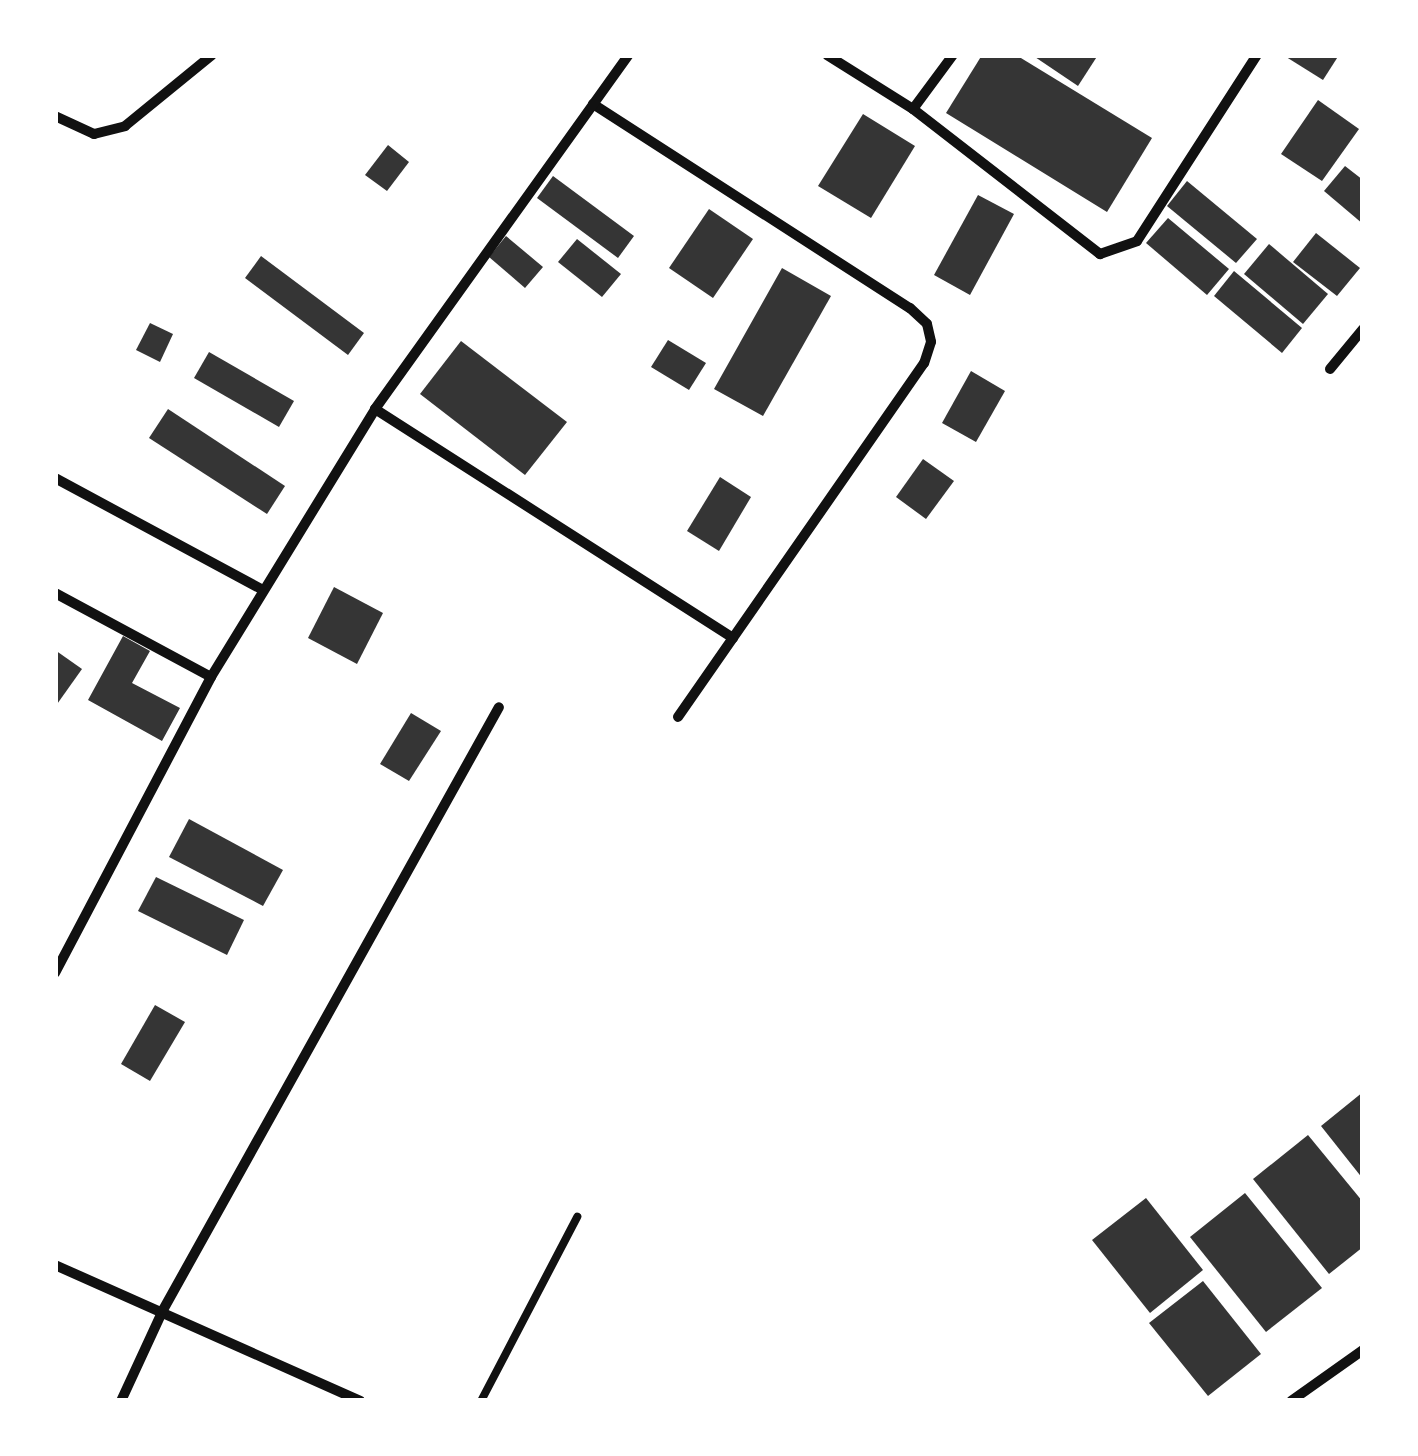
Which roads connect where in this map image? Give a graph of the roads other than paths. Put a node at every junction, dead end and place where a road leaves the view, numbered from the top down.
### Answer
1 (212, 55) edge
2 (628, 55) edge
3 (827, 55) edge
4 (953, 55) edge
5 (1257, 55) edge
6 (594, 104) junction
7 (912, 110) junction
8 (55, 116) edge
9 (1363, 330) edge
10 (1330, 369) dead end
11 (375, 409) junction
12 (55, 478) edge
13 (263, 590) junction
14 (55, 593) edge
15 (733, 638) junction
16 (212, 677) junction
17 (499, 706) dead end
18 (678, 717) dead end
19 (60, 952) edge
20 (55, 974) edge
21 (577, 1217) dead end
22 (55, 1264) edge
23 (163, 1310) junction
24 (1363, 1350) edge
25 (121, 1401) edge
26 (360, 1401) edge
27 (481, 1401) edge
28 (1291, 1401) edge

1 - 8 street
2 - 6 street
3 - 7 street
4 - 7 street
5 - 7 street
6 - 11 street
6 - 15 street
9 - 10 street
11 - 13 street
11 - 15 street
12 - 13 street
13 - 16 street
14 - 16 street
15 - 18 street
16 - 19 street
17 - 23 street
19 - 20 street
21 - 27 lane
22 - 23 street
23 - 25 street
23 - 26 street
24 - 28 street

